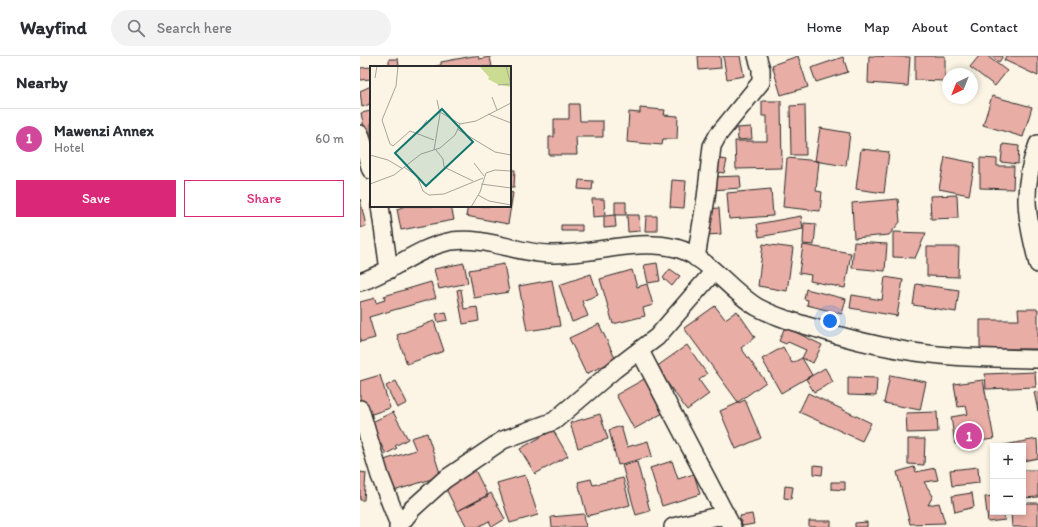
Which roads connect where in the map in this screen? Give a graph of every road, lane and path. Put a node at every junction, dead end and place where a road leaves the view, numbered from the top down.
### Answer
1 (757, 56) edge
2 (360, 134) edge
3 (1038, 144) edge
4 (370, 167) edge
5 (380, 207) edge
6 (696, 258) junction
7 (1038, 264) edge
8 (389, 270) junction
9 (714, 271) junction
10 (360, 282) edge
11 (640, 351) junction
12 (1038, 359) edge
13 (360, 409) edge
14 (729, 521) edge
15 (398, 526) edge
16 (673, 527) edge

1 - 6 street
2 - 4 street
3 - 7 street
5 - 8 street
6 - 8 street
6 - 9 street
8 - 10 street
9 - 11 street
9 - 12 street
11 - 14 street
11 - 15 street
13 - 15 street
14 - 16 street

